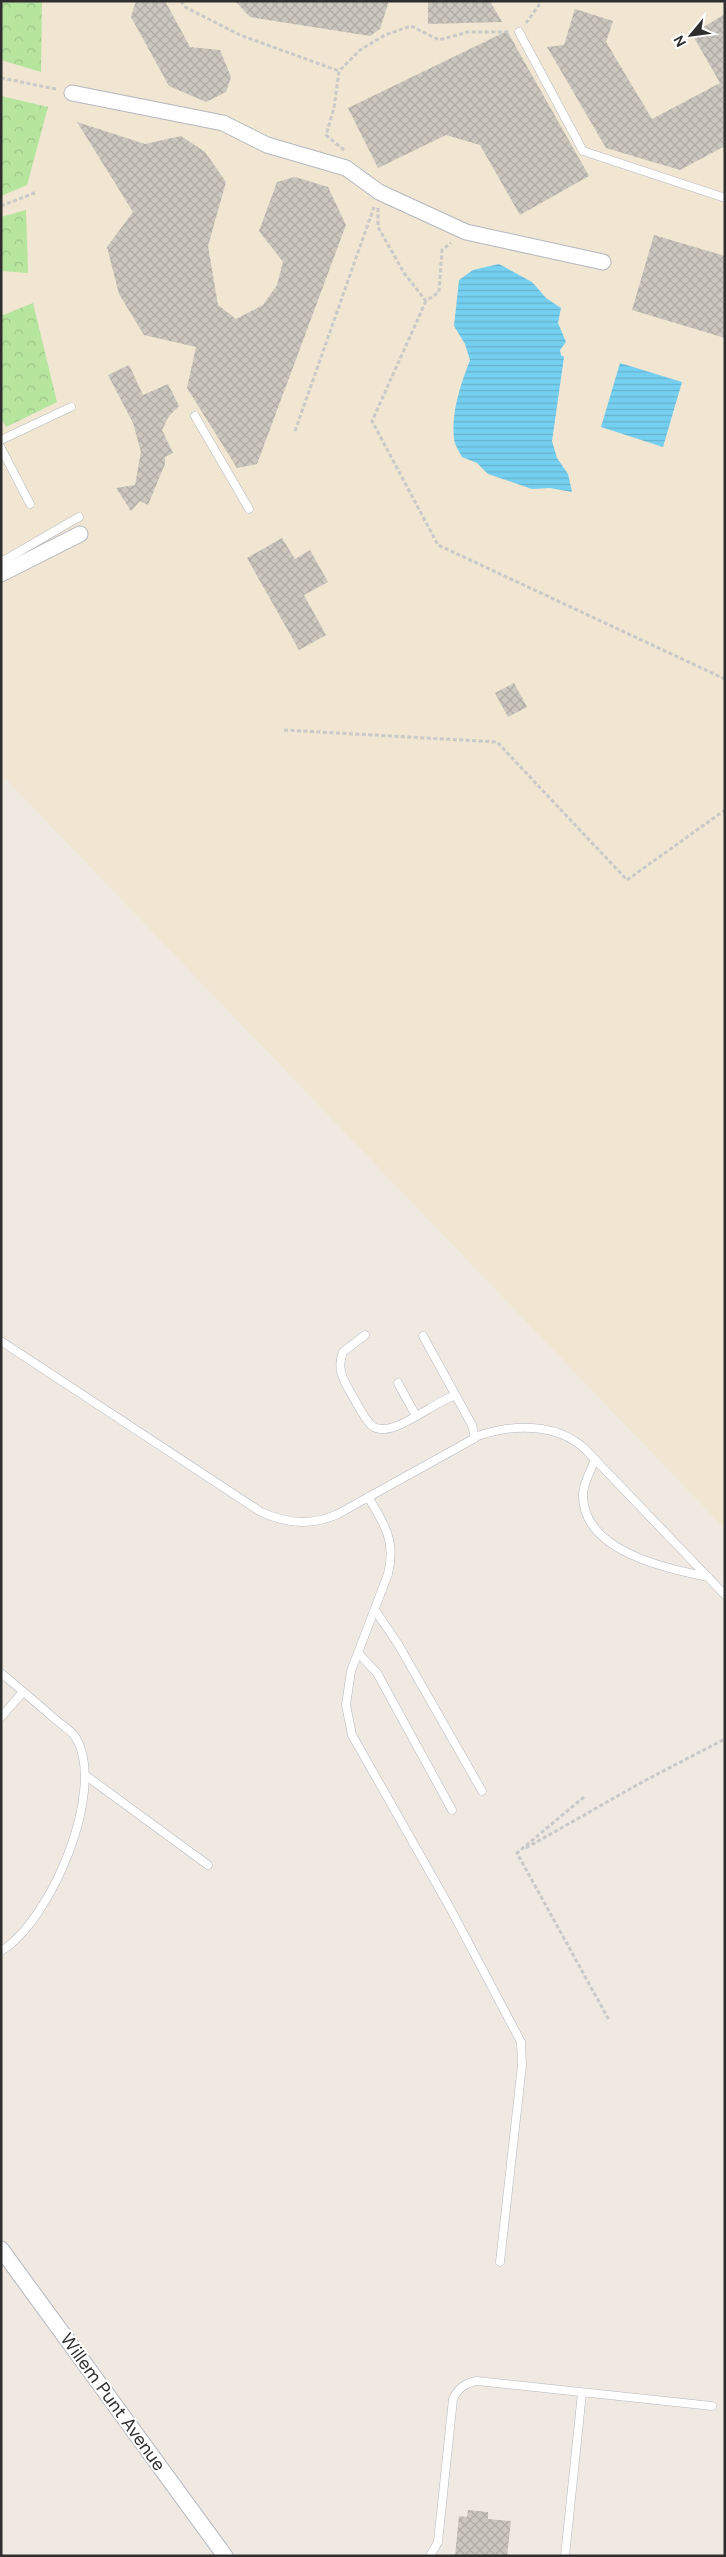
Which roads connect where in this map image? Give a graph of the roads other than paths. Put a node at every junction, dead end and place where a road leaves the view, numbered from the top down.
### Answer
1 (519, 32) road end
2 (72, 93) road end
3 (725, 198) edge
4 (604, 262) dead end
5 (70, 407) dead end
6 (195, 416) dead end
7 (1, 440) edge
8 (1, 448) edge
9 (30, 504) dead end
10 (249, 509) dead end
11 (79, 518) dead end
12 (80, 534) dead end
13 (1, 562) edge
14 (1, 574) edge
15 (365, 1335) dead end
16 (423, 1336) dead end
17 (1, 1341) edge
18 (398, 1383) dead end
19 (454, 1396) junction
20 (416, 1416) junction
21 (475, 1437) junction
22 (595, 1460) junction
23 (368, 1497) junction
24 (708, 1577) junction
25 (725, 1595) edge
26 (375, 1610) junction
27 (358, 1653) junction
28 (1, 1673) edge
29 (23, 1692) junction
30 (1, 1717) edge
31 (85, 1774) junction
32 (482, 1791) dead end
33 (452, 1810) dead end
34 (208, 1864) dead end
35 (1, 1951) edge
36 (1, 2248) edge
37 (500, 2262) dead end
38 (582, 2393) junction
39 (712, 2406) dead end
40 (225, 2556) edge
41 (430, 2556) edge
42 (565, 2556) edge

1 - 3 lane
2 - 4 street
5 - 7 lane
6 - 10 lane
8 - 9 lane
11 - 13 lane
12 - 14 street
15 - 20 lane
16 - 19 lane
17 - 23 lane
18 - 20 lane
19 - 20 lane
19 - 21 lane
21 - 22 lane
21 - 23 lane
22 - 24 lane
22 - 24 lane
23 - 26 lane
24 - 25 lane
26 - 27 lane
26 - 32 lane
27 - 33 lane
27 - 37 lane
28 - 29 lane
29 - 30 lane
29 - 31 lane
31 - 34 lane
31 - 35 lane
36 - 40 street, Willem Punt Avenue
38 - 39 lane
38 - 41 lane
38 - 42 lane

